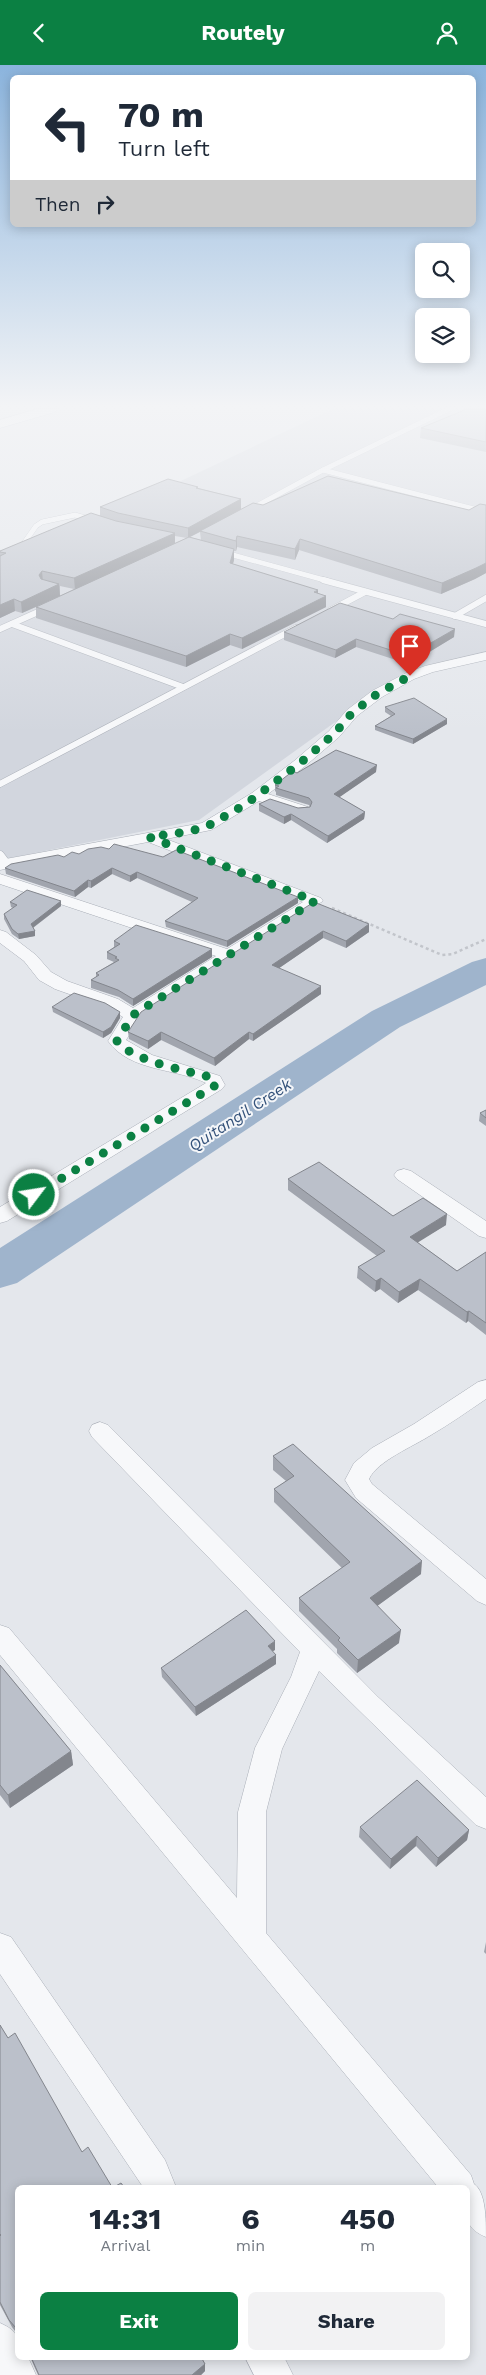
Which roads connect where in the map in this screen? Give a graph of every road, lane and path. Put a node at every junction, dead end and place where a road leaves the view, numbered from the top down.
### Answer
1 (67, 517) edge
2 (82, 517) edge
3 (99, 521) edge
4 (217, 551) edge
5 (0, 558) edge
6 (365, 592) junction
7 (486, 598) edge
8 (58, 604) edge
9 (322, 615) edge
10 (455, 615) junction
11 (12, 624) junction
12 (304, 624) edge
13 (486, 624) edge
14 (0, 629) edge
15 (486, 656) edge
16 (183, 687) junction
17 (0, 783) edge
18 (257, 796) junction
19 (303, 811) edge
20 (149, 837) junction
21 (2, 861) edge
22 (0, 879) edge
23 (315, 901) junction
24 (0, 935) edge
25 (486, 939) edge
26 (230, 955) junction
27 (133, 1015) junction
28 (404, 1175) dead end
29 (0, 1215) edge
30 (486, 1231) edge
31 (486, 1388) edge
32 (100, 1431) dead end
33 (486, 1594) edge
34 (0, 1636) edge
35 (314, 1650) junction
36 (486, 1816) edge
37 (251, 1938) junction
38 (0, 1948) edge
39 (159, 2185) edge
40 (457, 2185) edge
41 (470, 2200) edge
42 (486, 2220) edge
43 (0, 2341) edge
44 (265, 2360) edge
45 (18, 2375) edge
46 (275, 2375) edge

1 - 5 lane
2 - 3 lane
4 - 6 lane
6 - 9 lane
6 - 10 lane
7 - 10 lane
8 - 11 lane
10 - 13 lane
11 - 14 lane
11 - 16 lane
12 - 16 lane
15 - 18 street
16 - 17 lane
18 - 19 street
18 - 20 street
20 - 21 street
20 - 23 street
22 - 26 street
23 - 25 path
23 - 26 street
24 - 27 street
26 - 27 street
27 - 29 street
28 - 30 street
31 - 33 street
32 - 35 street
34 - 37 street
35 - 36 street
35 - 37 street
37 - 40 street
38 - 39 street
41 - 42 street
43 - 45 street
44 - 46 street

